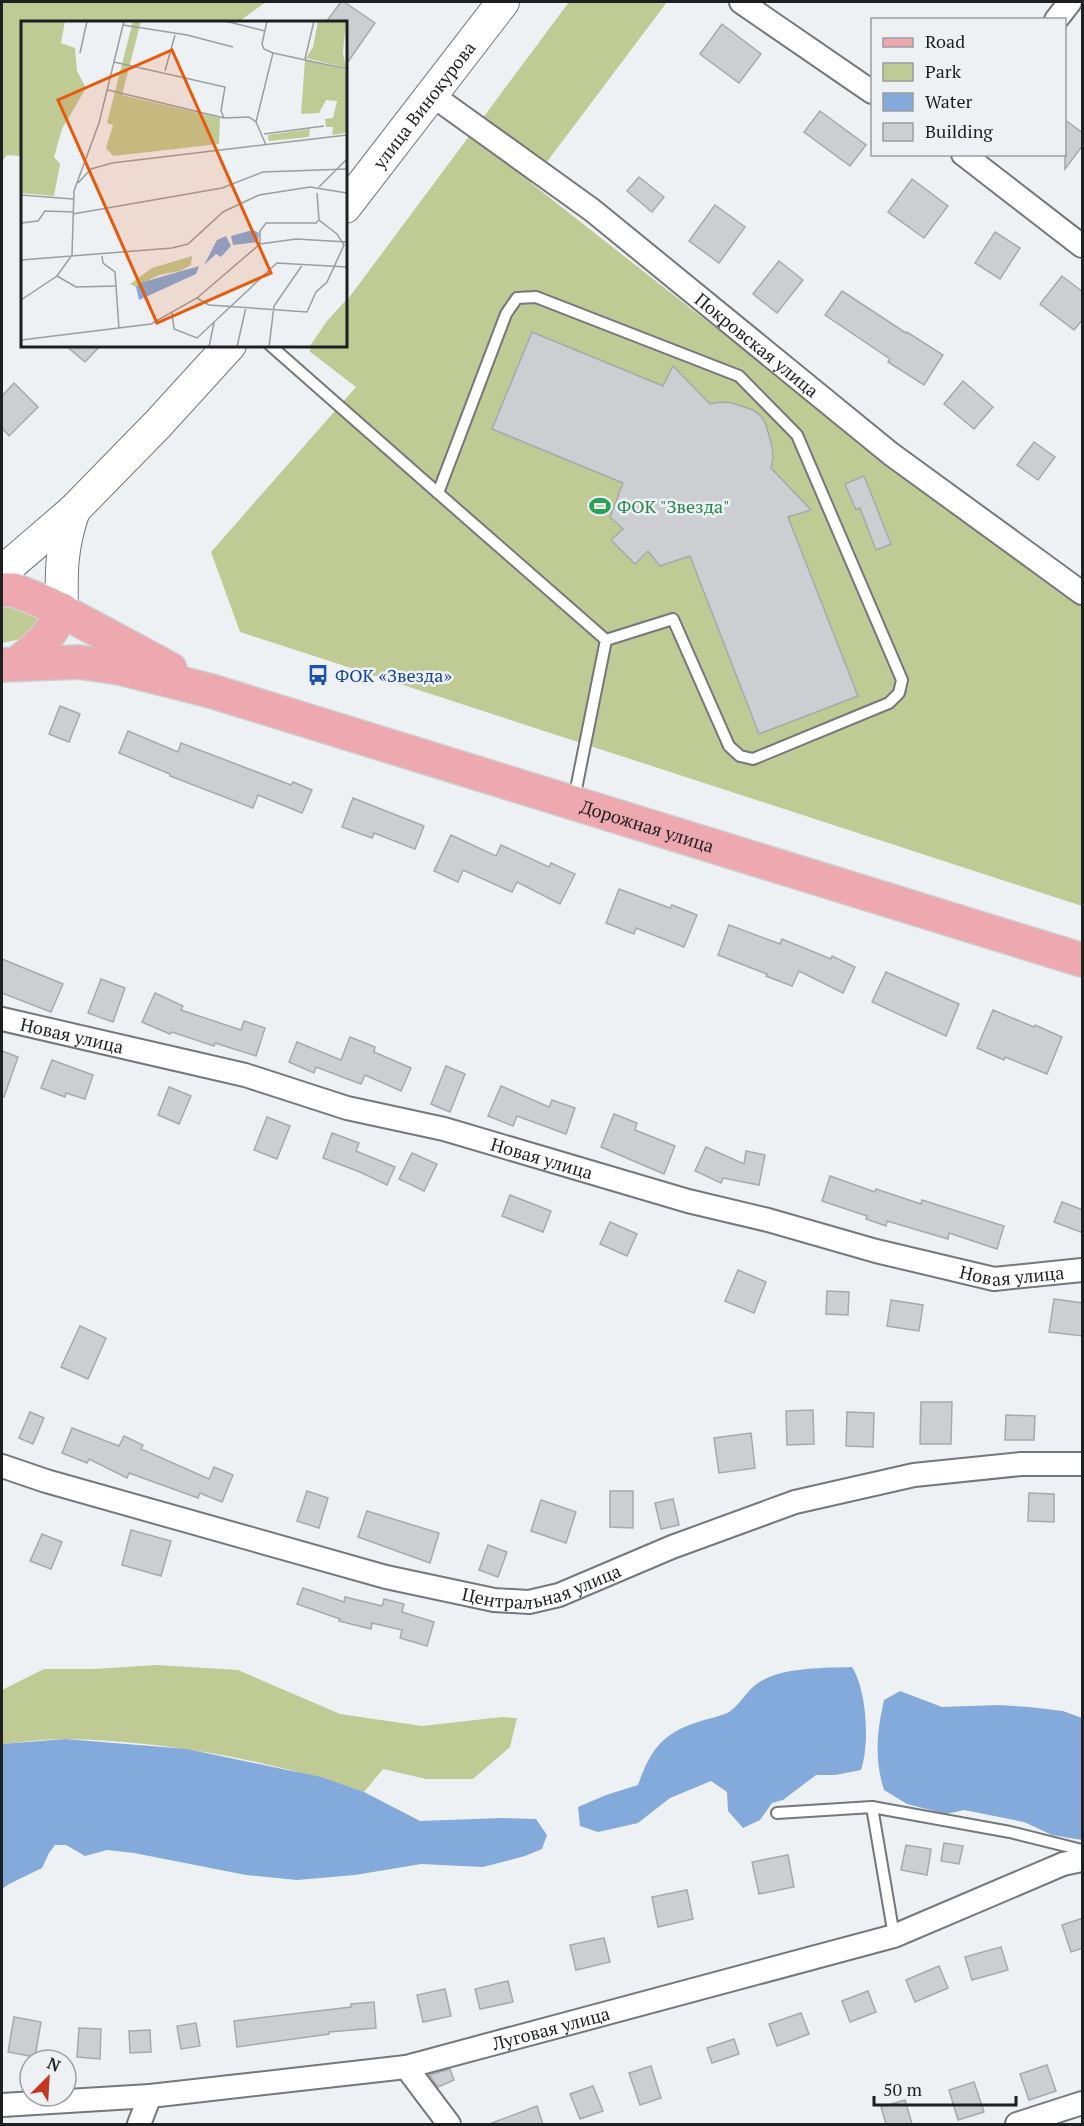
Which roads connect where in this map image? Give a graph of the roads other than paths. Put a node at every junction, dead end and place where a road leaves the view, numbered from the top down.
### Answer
1 (502, 2) edge
2 (741, 2) edge
3 (1070, 2) edge
4 (1058, 18) edge
5 (871, 91) edge
6 (432, 94) junction
7 (966, 156) edge
8 (346, 206) edge
9 (1083, 246) edge
10 (229, 346) edge
11 (271, 346) edge
12 (438, 493) junction
13 (74, 510) junction
14 (2, 572) edge
15 (2, 590) edge
16 (1083, 593) edge
17 (62, 610) junction
18 (606, 640) junction
19 (10, 664) edge
20 (211, 691) junction
21 (573, 802) junction
22 (1083, 960) edge
23 (2, 1019) edge
24 (1083, 1270) edge
25 (1083, 1464) edge
26 (2, 1466) edge
27 (872, 1807) junction
28 (777, 1813) dead end
29 (1083, 1850) edge
30 (1083, 1860) edge
31 (894, 1936) junction
32 (406, 2067) junction
33 (150, 2096) junction
34 (1083, 2103) edge
35 (2, 2105) edge
36 (139, 2124) edge
37 (449, 2124) edge
38 (1017, 2124) edge

1 - 6 main road, улица Винокурова
2 - 5 street
3 - 4 street
6 - 8 main road, улица Винокурова
6 - 16 street, Покровская улица
7 - 9 street
10 - 13 main road
11 - 12 lane
12 - 18 lane
12 - 18 lane
13 - 14 main road
13 - 17 main road
15 - 17 main road
17 - 19 main road
17 - 20 main road
18 - 21 lane
19 - 20 main road
20 - 21 main road, Дорожная улица
21 - 22 main road, Дорожная улица
23 - 24 street, Новая улица
25 - 26 street, Центральная улица
27 - 28 lane
27 - 29 lane
27 - 31 lane
30 - 31 street, Луговая улица
31 - 32 street, Луговая улица
32 - 33 street, Луговая улица
32 - 37 street
33 - 35 street, Луговая улица
33 - 36 street
34 - 38 street

